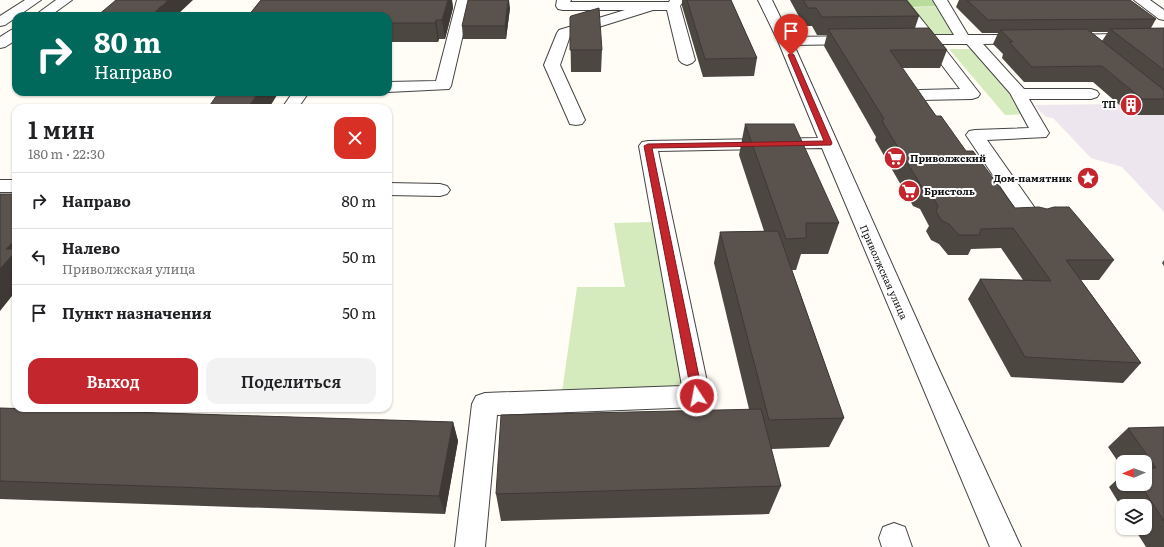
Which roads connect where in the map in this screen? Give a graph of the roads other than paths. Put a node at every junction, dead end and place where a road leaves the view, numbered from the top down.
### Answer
1 (19, 0) edge
2 (34, 0) edge
3 (64, 0) edge
4 (464, 0) edge
5 (564, 0) edge
6 (765, 0) edge
7 (853, 0) edge
8 (940, 0) edge
9 (1141, 0) edge
10 (631, 3) edge
11 (675, 3) edge
12 (652, 6) junction
13 (0, 10) edge
14 (15, 12) edge
15 (47, 12) edge
16 (12, 14) edge
17 (1164, 16) edge
18 (0, 22) edge
19 (12, 36) edge
20 (1164, 37) edge
21 (1083, 38) junction
22 (1038, 39) edge
23 (1053, 39) edge
24 (873, 40) edge
25 (897, 40) edge
26 (929, 40) junction
27 (967, 40) junction
28 (785, 41) junction
29 (0, 44) edge
30 (1100, 52) edge
31 (687, 60) dead end
32 (392, 87) edge
33 (1019, 94) junction
34 (1091, 94) dead end
35 (920, 95) edge
36 (576, 120) dead end
37 (829, 143) junction
38 (0, 186) edge
39 (12, 186) edge
40 (392, 189) edge
41 (440, 190) dead end
42 (1034, 221) edge
43 (1006, 546) edge
44 (470, 547) edge

1 - 13 street
2 - 14 street
3 - 15 street
4 - 32 street
5 - 10 street
6 - 28 street, Приволжская улица
7 - 26 street
8 - 27 street
9 - 17 street
10 - 12 street
11 - 12 street
11 - 31 street
12 - 36 street
16 - 18 street
19 - 29 street
20 - 21 street
21 - 23 street
21 - 30 street
22 - 27 street
24 - 28 street
25 - 26 street
26 - 27 street
26 - 35 street
27 - 33 street
28 - 37 street, Приволжская улица
33 - 34 street
33 - 42 street
37 - 43 street, Приволжская улица
37 - 44 street
38 - 39 street
40 - 41 street

